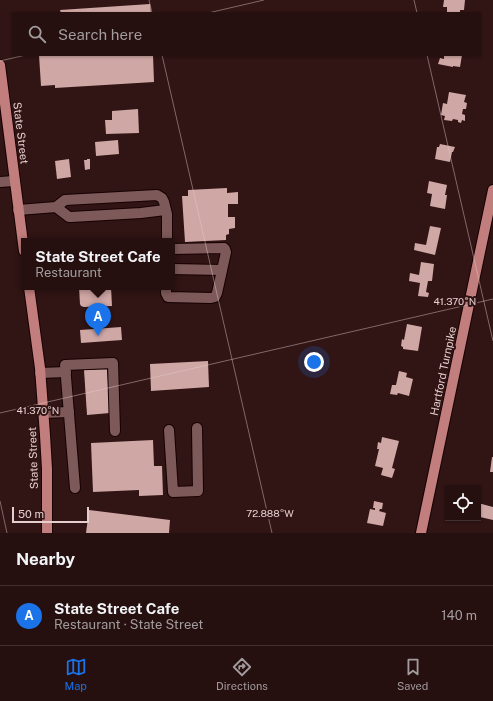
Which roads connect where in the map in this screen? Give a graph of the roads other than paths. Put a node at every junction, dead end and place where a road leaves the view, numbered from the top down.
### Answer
1 (0, 65) edge
2 (14, 181) junction
3 (0, 182) edge
4 (493, 190) edge
5 (56, 207) junction
6 (18, 210) junction
7 (165, 210) junction
8 (22, 238) edge
9 (167, 238) edge
10 (175, 249) edge
11 (175, 269) edge
12 (222, 270) junction
13 (29, 290) edge
14 (166, 290) edge
15 (66, 372) junction
16 (40, 373) junction
17 (69, 412) junction
18 (43, 413) junction
19 (197, 428) dead end
20 (169, 430) dead end
21 (115, 431) dead end
22 (75, 488) dead end
23 (47, 533) edge
24 (421, 533) edge

1 - 2 main road, State Street
2 - 3 street
2 - 6 main road, State Street
4 - 24 main road, Hartford Turnpike
5 - 6 street
5 - 7 street
5 - 7 street
6 - 8 main road, State Street
7 - 9 street
10 - 12 street
11 - 12 street
12 - 14 street
13 - 16 main road, State Street
15 - 16 street
15 - 17 street
15 - 21 street
16 - 18 main road, State Street
17 - 18 street
17 - 22 street
18 - 23 main road, State Street
19 - 20 street

